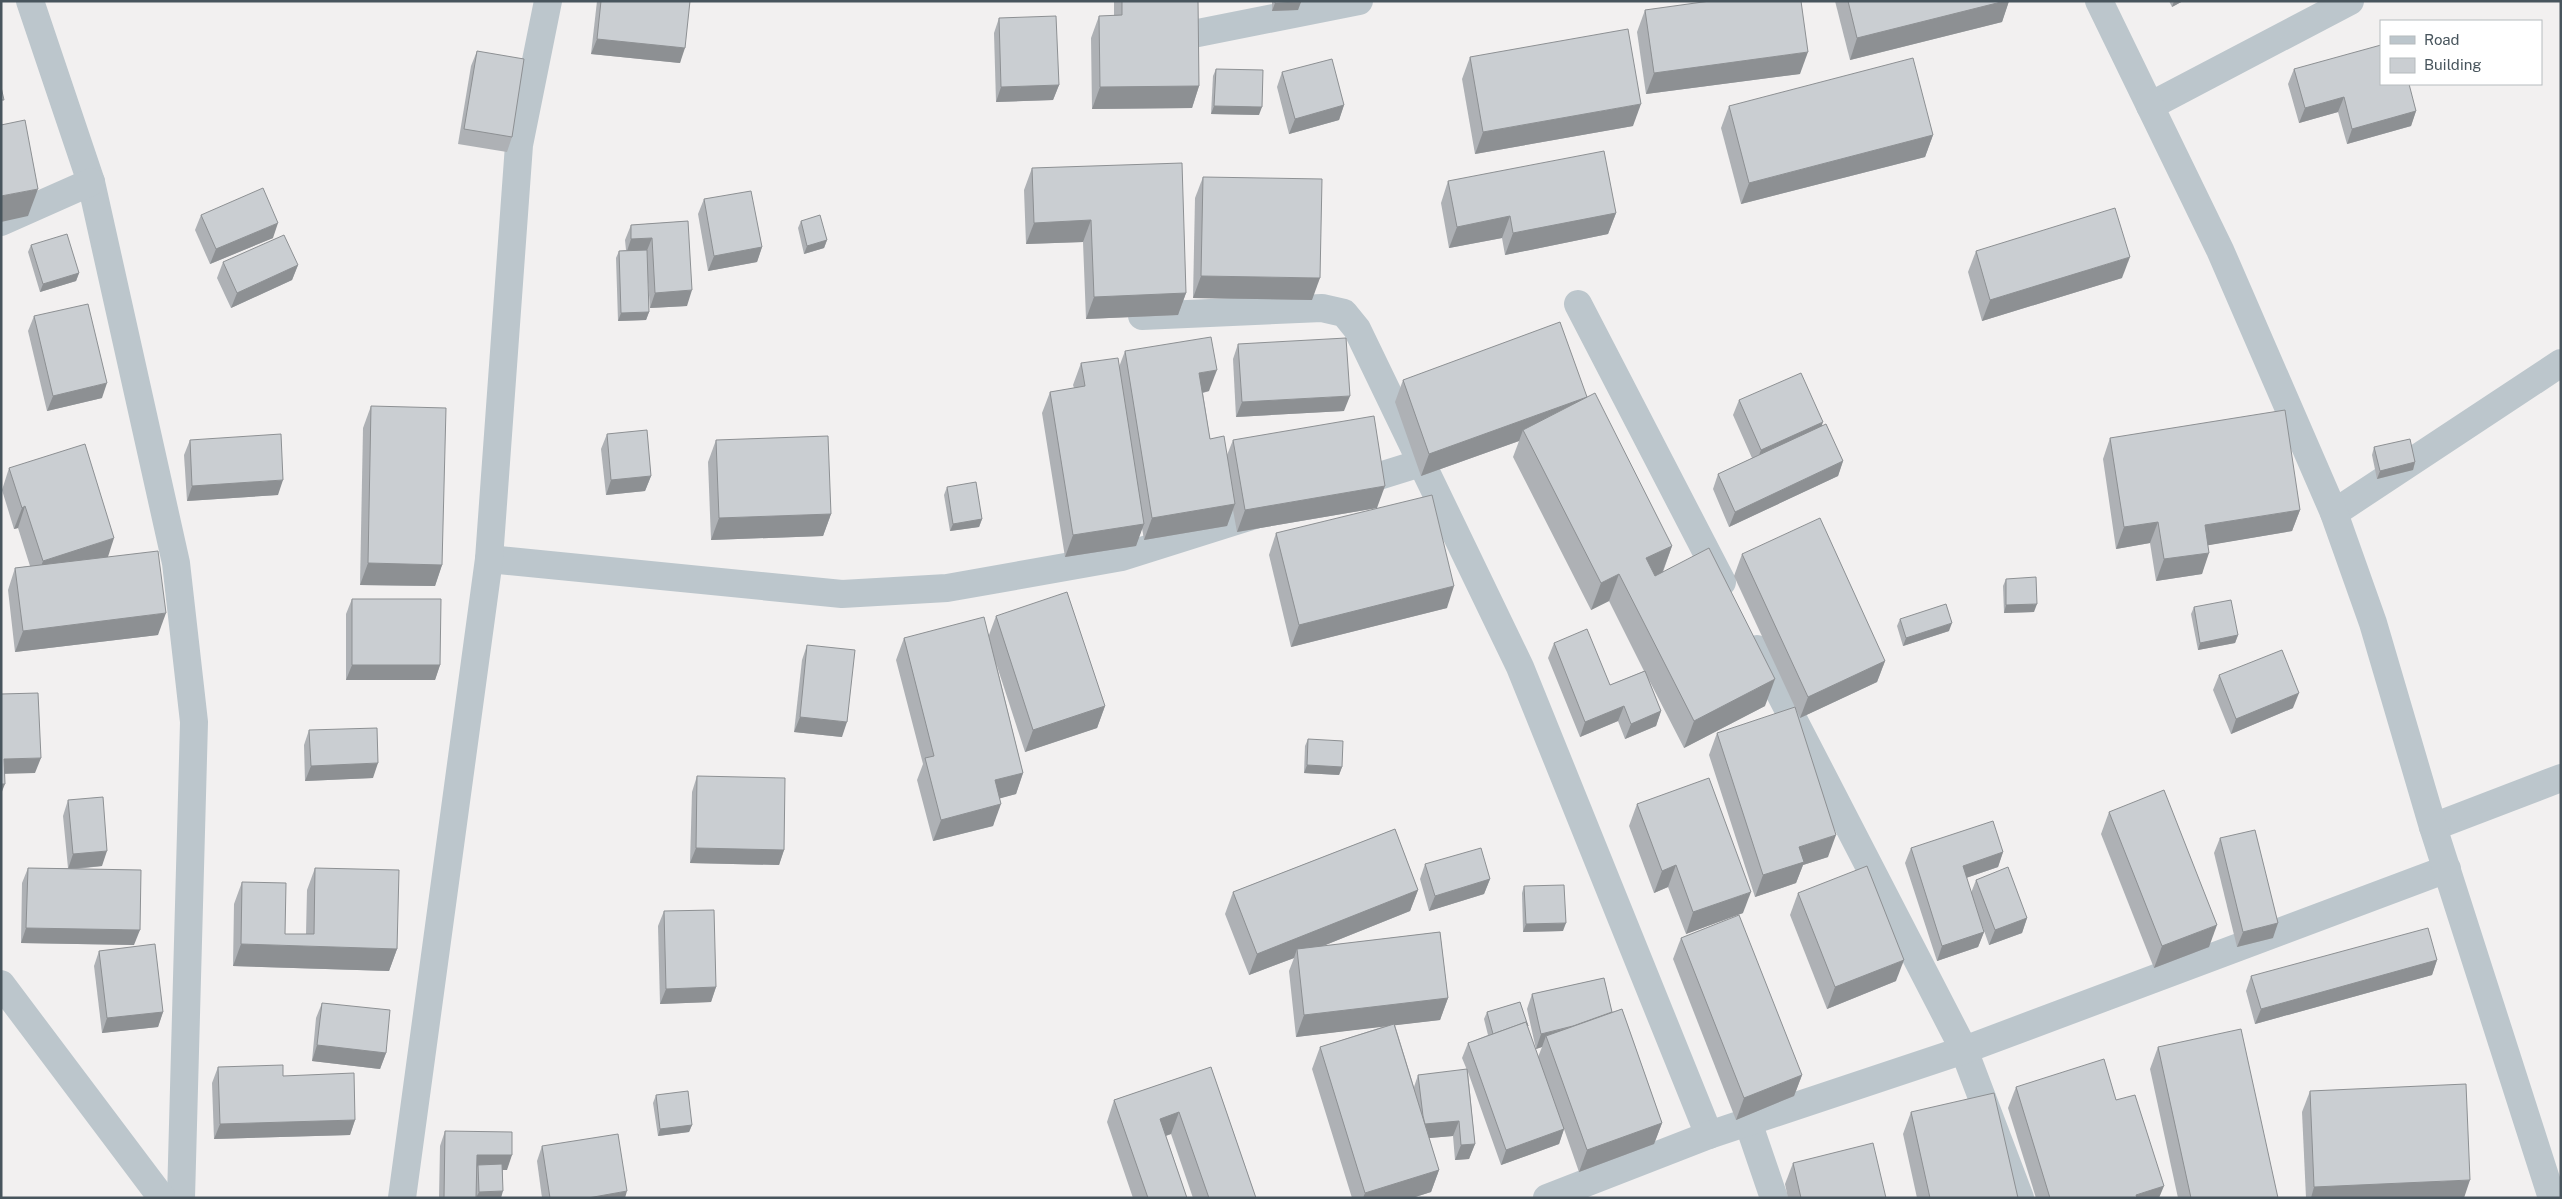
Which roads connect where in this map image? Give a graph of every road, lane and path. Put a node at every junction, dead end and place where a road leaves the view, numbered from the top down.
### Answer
1 (30, 1) edge
2 (548, 1) edge
3 (1358, 1) edge
4 (2098, 1) edge
5 (2350, 1) edge
6 (1198, 32) edge
7 (2150, 106) junction
8 (91, 182) junction
9 (1, 222) edge
10 (1578, 304) dead end
11 (1113, 317) edge
12 (2561, 364) edge
13 (1421, 463) junction
14 (1328, 492) edge
15 (1290, 504) edge
16 (2334, 513) junction
17 (489, 559) junction
18 (1732, 602) edge
19 (1746, 628) edge
20 (2561, 778) edge
21 (2433, 827) junction
22 (2446, 870) junction
23 (1, 984) edge
24 (1964, 1050) junction
25 (1748, 1122) junction
26 (1710, 1135) junction
27 (2553, 1183) edge
28 (162, 1198) edge
29 (181, 1198) edge
30 (402, 1198) edge
31 (1547, 1198) edge
32 (1774, 1198) edge
33 (2020, 1198) edge

1 - 8 street
2 - 17 street
3 - 6 street
4 - 7 street
5 - 7 street
7 - 16 street
8 - 9 street
8 - 29 street
10 - 18 street
11 - 13 street
12 - 16 street
13 - 14 street
13 - 26 street
15 - 17 street
16 - 21 street
17 - 30 street
19 - 24 street
20 - 21 street
21 - 22 street
22 - 24 street
22 - 27 street
23 - 28 street
24 - 25 street
24 - 33 street
25 - 26 street
25 - 32 street
26 - 31 street

